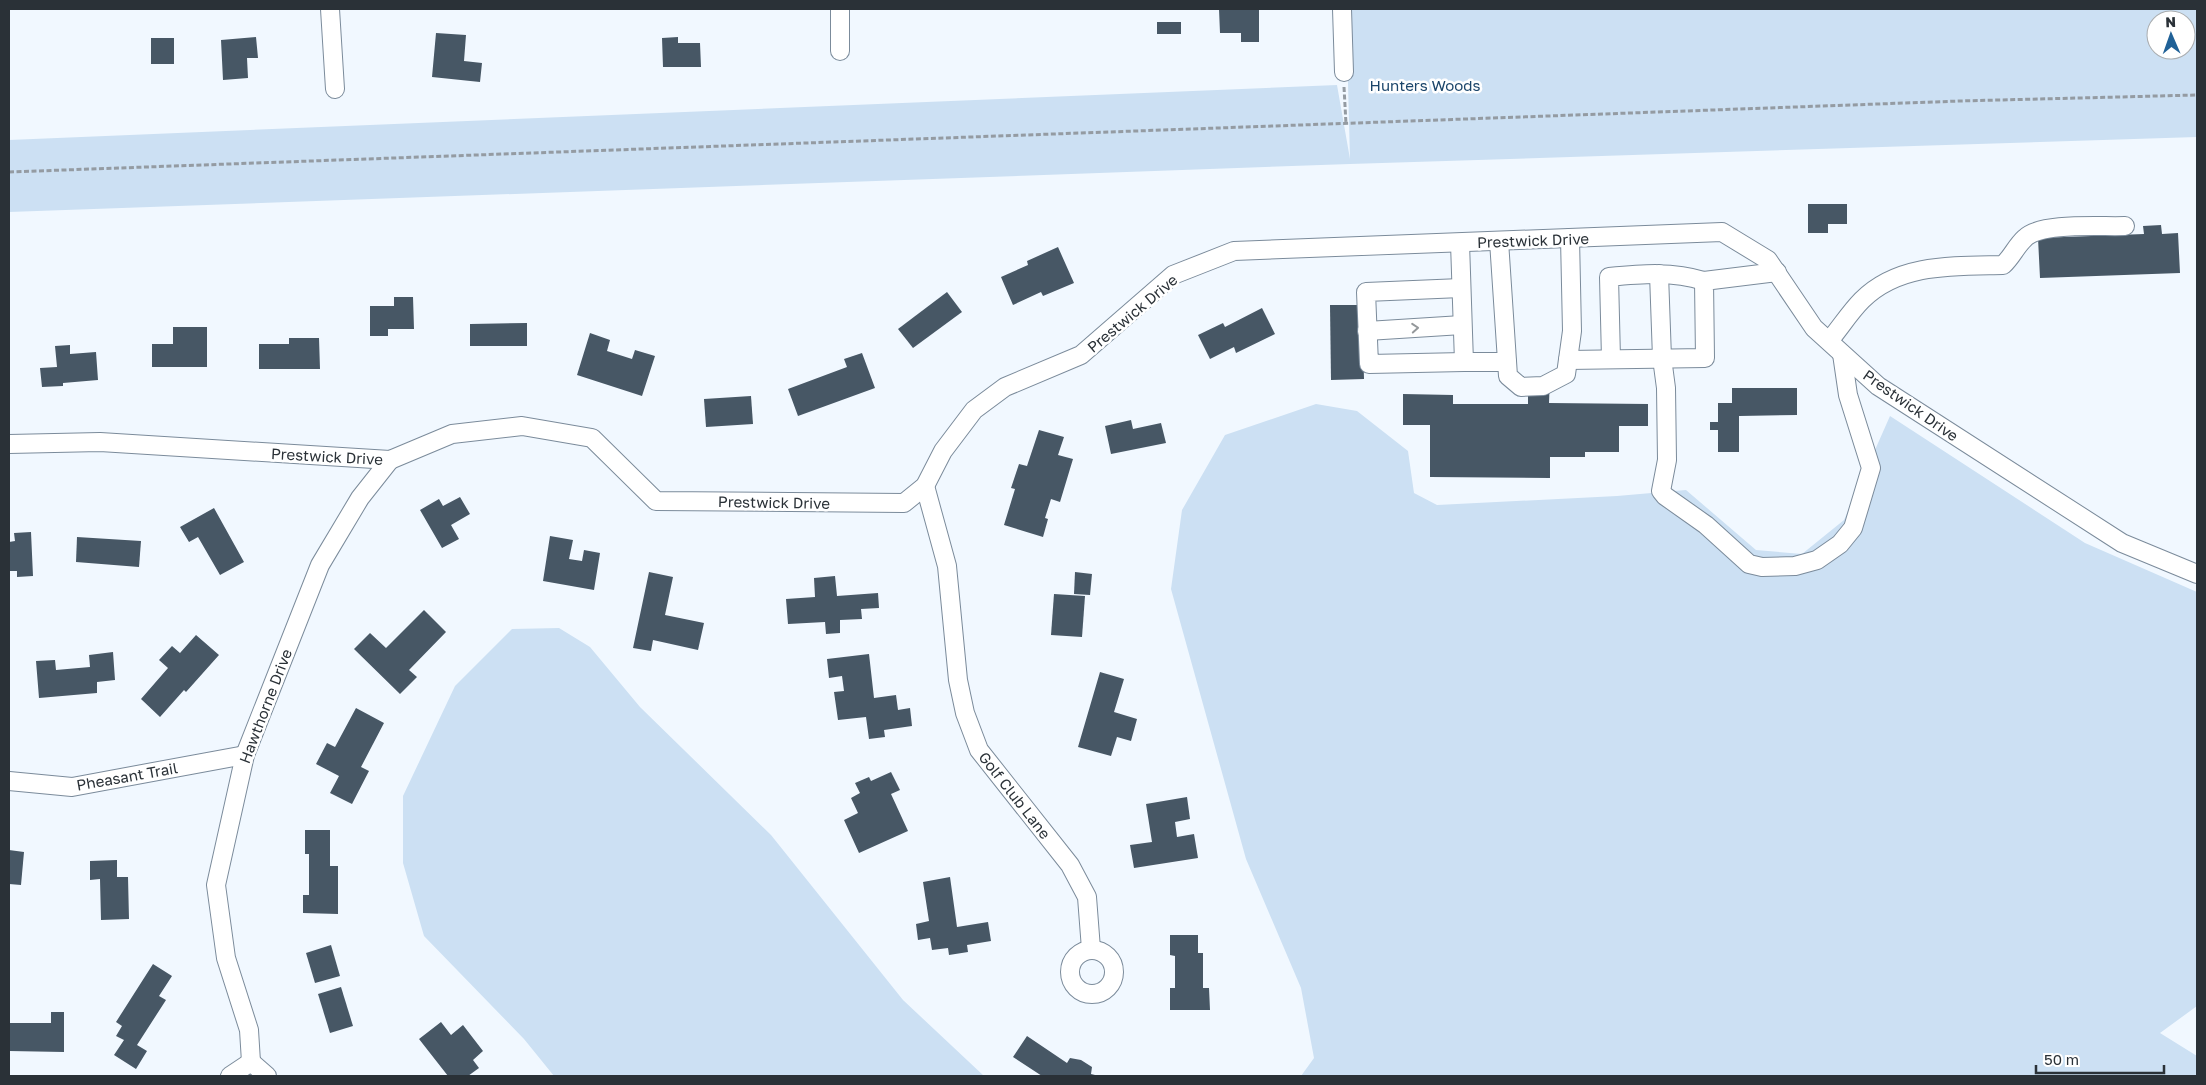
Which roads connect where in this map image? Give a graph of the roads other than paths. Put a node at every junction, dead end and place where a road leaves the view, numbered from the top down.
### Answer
1 (330, 9) edge
2 (840, 9) edge
3 (1342, 9) edge
4 (840, 51) dead end
5 (1344, 72) road end
6 (335, 89) dead end
7 (2124, 226) dead end
8 (1570, 238) junction
9 (1499, 241) junction
10 (1460, 243) junction
11 (1777, 272) junction
12 (1659, 274) junction
13 (1704, 281) junction
14 (1461, 288) junction
15 (1462, 325) junction
16 (1368, 331) junction
17 (1828, 341) junction
18 (1842, 354) junction
19 (1662, 358) junction
20 (1611, 359) junction
21 (1568, 360) junction
22 (1464, 362) junction
23 (1507, 362) junction
24 (9, 444) edge
25 (390, 460) junction
26 (925, 486) junction
27 (2197, 574) edge
28 (244, 755) junction
29 (9, 781) edge
30 (1091, 950) dead end
31 (251, 1062) junction
32 (230, 1076) edge
33 (267, 1076) edge

1 - 6 street
2 - 4 street
3 - 5 street
7 - 17 street
8 - 9 street, Prestwick Drive
8 - 11 street, Prestwick Drive
8 - 21 street
9 - 10 street, Prestwick Drive
9 - 23 street
10 - 14 street
10 - 26 street, Prestwick Drive
11 - 13 street
11 - 17 street, Prestwick Drive
12 - 13 street
12 - 19 street
12 - 20 street
13 - 19 street
14 - 15 street
14 - 16 street
16 -> 15 street
15 - 22 street
16 - 22 street
17 - 18 street, Prestwick Drive
18 - 19 street
18 - 27 street, Prestwick Drive
19 - 20 street
20 - 21 street
21 - 23 street
22 - 23 street
24 - 25 street, Prestwick Drive
25 - 26 street, Prestwick Drive
25 - 28 street, Hawthorne Drive
26 - 30 street, Golf Club Lane
28 - 29 street, Pheasant Trail
28 - 31 street, Hawthorne Drive
31 - 32 street
31 - 33 street

